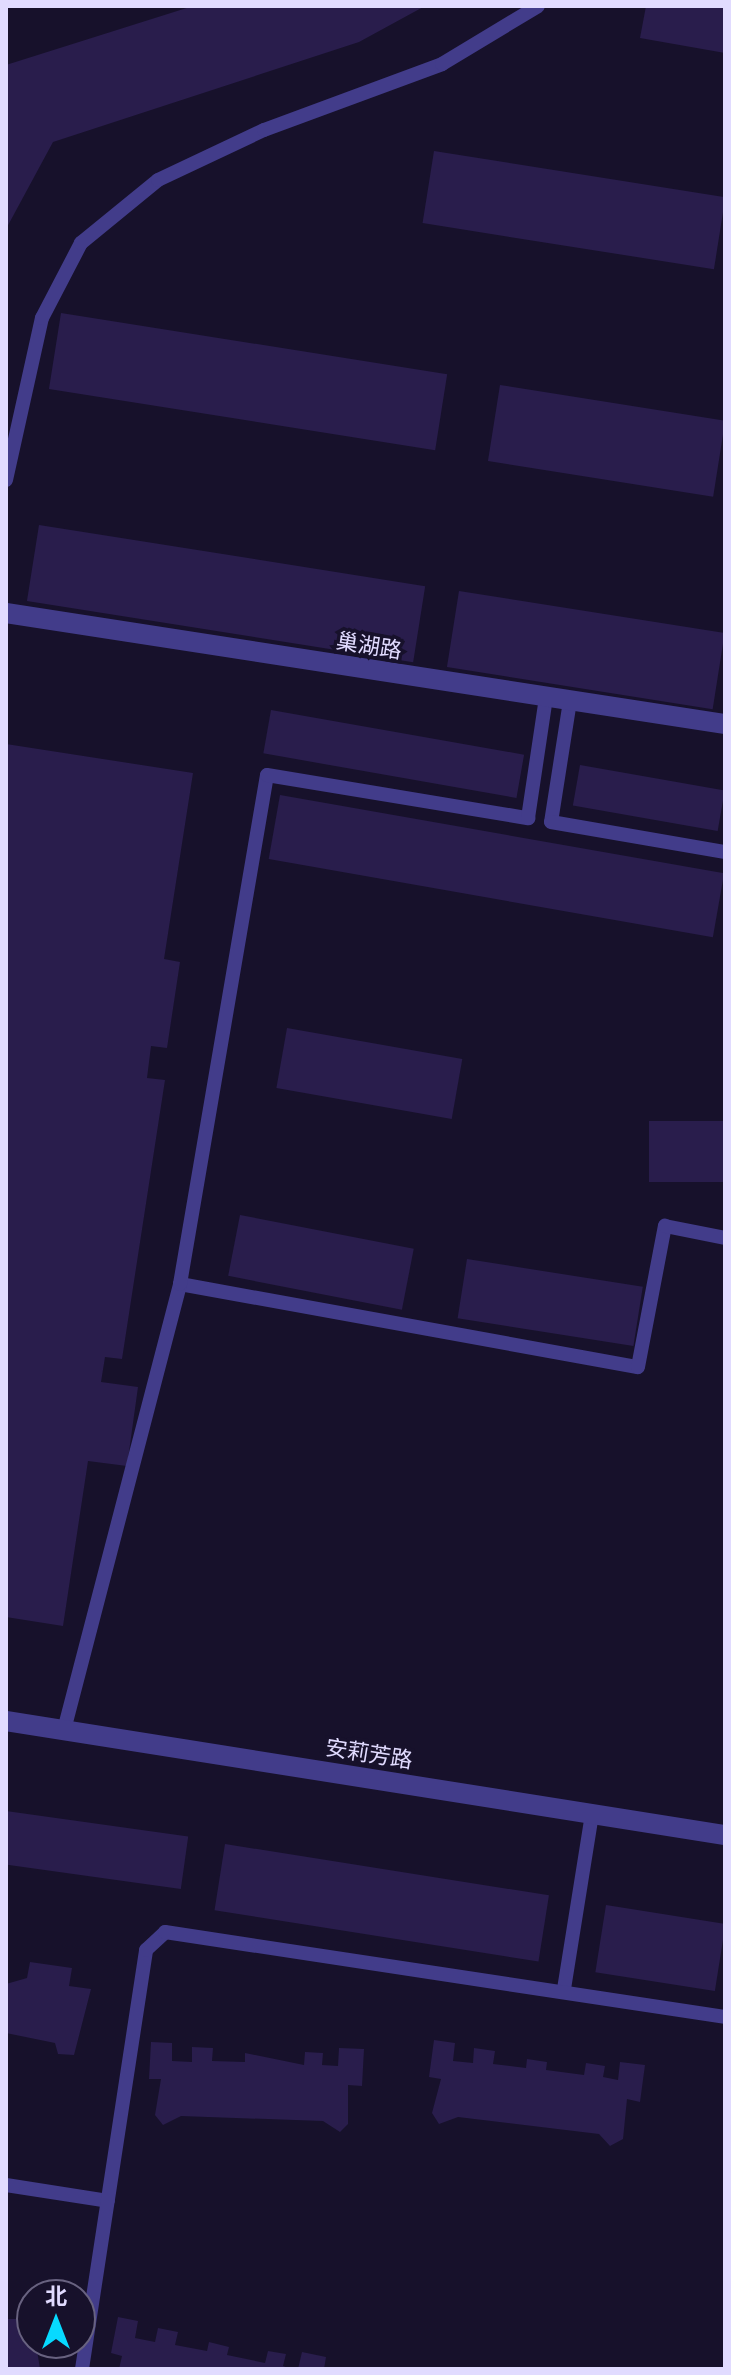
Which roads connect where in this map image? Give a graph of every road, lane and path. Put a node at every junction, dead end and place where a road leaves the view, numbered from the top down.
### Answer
1 (538, 6) edge
2 (6, 480) edge
3 (6, 613) edge
4 (546, 697) junction
5 (570, 701) junction
6 (725, 724) edge
7 (725, 852) edge
8 (725, 1238) edge
9 (180, 1284) junction
10 (6, 1721) edge
11 (64, 1730) junction
12 (592, 1814) junction
13 (725, 1835) edge
14 (564, 1989) junction
15 (725, 2017) edge
16 (6, 2185) edge
17 (108, 2201) junction
18 (82, 2369) edge

1 - 2 lane
3 - 4 street, 巢湖路
4 - 5 street, 巢湖路
4 - 9 lane
5 - 6 street, 巢湖路
5 - 7 lane
8 - 9 lane
9 - 11 lane
10 - 11 street, 安莉芳路
11 - 12 street, 安莉芳路
12 - 13 street, 安莉芳路
12 - 14 lane
14 - 15 lane
14 - 17 lane
16 - 17 lane
17 - 18 lane

